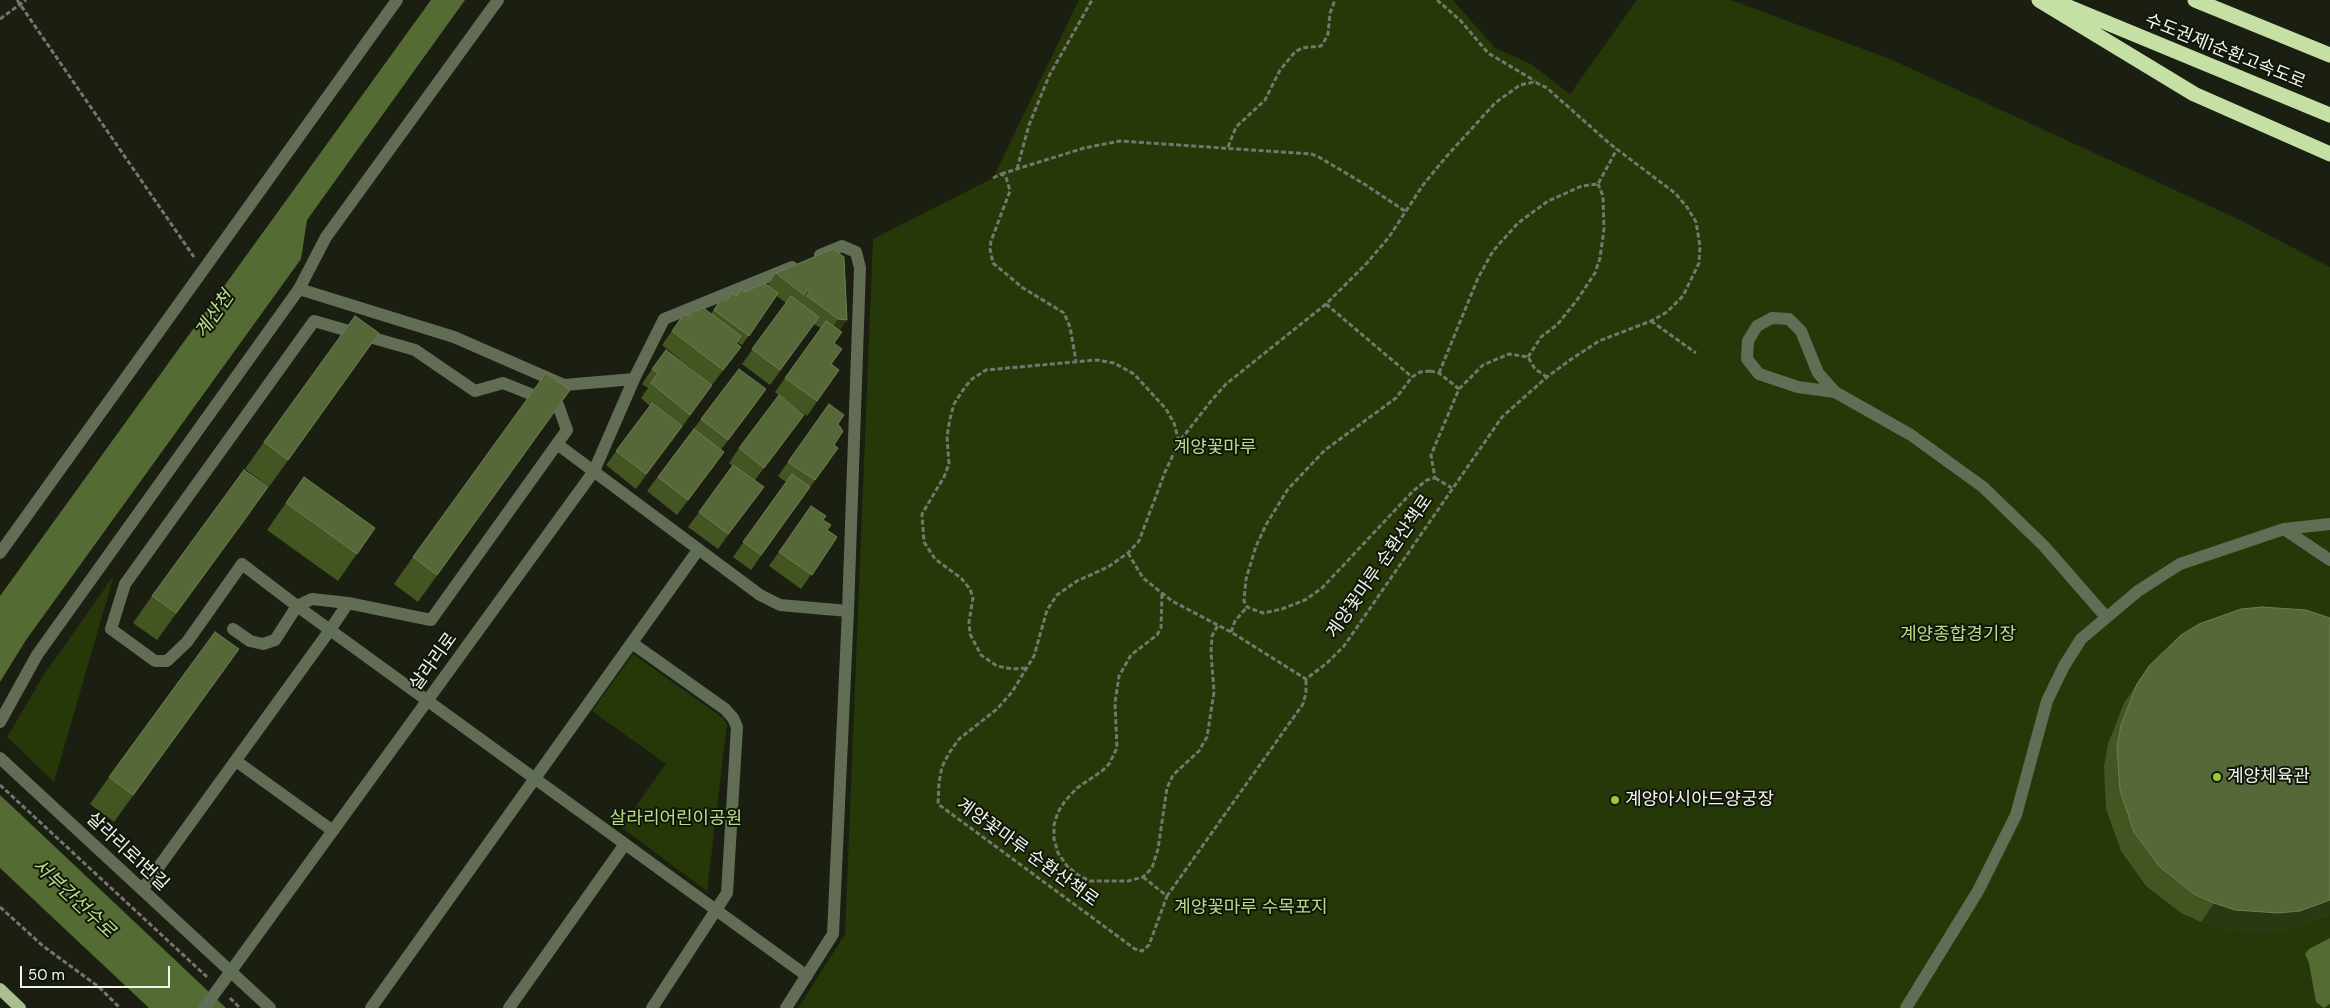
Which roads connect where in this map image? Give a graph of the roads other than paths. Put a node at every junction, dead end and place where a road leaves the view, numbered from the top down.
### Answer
1 (397, 0) edge
2 (498, 0) edge
3 (2039, 0) edge
4 (2050, 0) edge
5 (2195, 0) edge
6 (2330, 56) edge
7 (2330, 115) edge
8 (2330, 154) edge
9 (299, 289) junction
10 (634, 379) junction
11 (1835, 392) junction
12 (557, 444) junction
13 (594, 471) junction
14 (2330, 524) edge
15 (2284, 529) junction
16 (698, 550) junction
17 (0, 553) edge
18 (2330, 560) edge
19 (348, 603) junction
20 (297, 606) junction
21 (848, 611) junction
22 (2106, 617) junction
23 (233, 629) dead end
24 (330, 630) junction
25 (632, 643) junction
26 (428, 701) junction
27 (0, 722) edge
28 (0, 758) edge
29 (236, 761) junction
30 (535, 779) junction
31 (333, 831) junction
32 (625, 844) junction
33 (142, 890) junction
34 (716, 910) junction
35 (807, 976) junction
36 (223, 982) junction
37 (0, 989) edge
38 (20, 1008) edge
39 (204, 1008) edge
40 (270, 1008) edge
41 (372, 1008) edge
42 (509, 1008) edge
43 (652, 1008) edge
44 (786, 1008) edge
45 (1906, 1008) edge

1 - 17 street
2 - 9 street
3 - 8 highway
4 - 7 highway, 수도권제1순환고속도로
5 - 6 highway, 수도권제1순환고속도로
9 - 10 street
9 - 27 street
10 - 13 street, 살라리로
10 - 21 street, 살라리로
11 - 11 street
11 - 22 street
12 - 13 street
12 - 19 street
12 - 20 street
13 - 16 street
13 - 26 street, 살라리로
14 - 15 street
15 - 18 street
15 - 22 street
16 - 21 street
16 - 25 street
19 - 20 street
19 - 24 street
20 - 23 street
20 - 24 street
21 - 35 street
22 - 45 street
24 - 26 street
24 - 29 street
25 - 30 street
25 - 34 street
26 - 30 street
26 - 31 street, 살라리로
28 - 33 street, 살라리로1번길
29 - 31 street
29 - 33 street
30 - 32 street
30 - 41 street
31 - 36 street, 살라리로
32 - 34 street
32 - 42 street
33 - 36 street, 살라리로1번길
34 - 35 street
34 - 43 street
35 - 44 street
36 - 39 street, 살라리로, bridge
36 - 40 street, 살라리로1번길
37 - 38 main road

